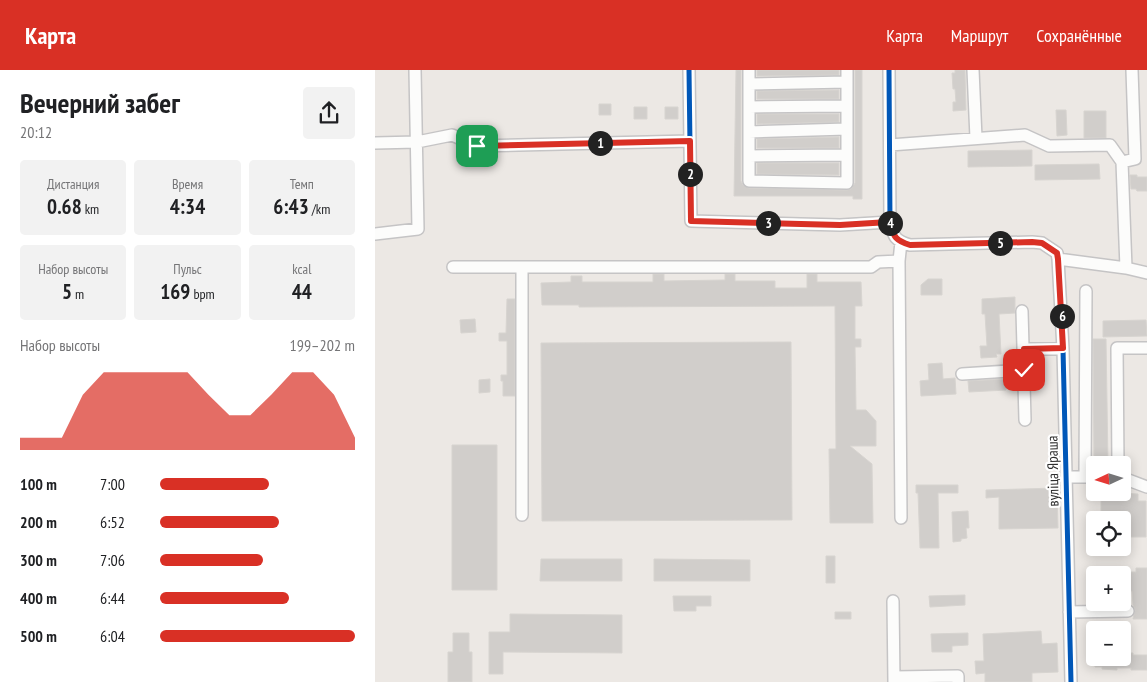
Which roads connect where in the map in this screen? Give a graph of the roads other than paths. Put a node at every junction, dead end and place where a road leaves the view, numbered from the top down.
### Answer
1 (415, 70) edge
2 (689, 70) edge
3 (749, 70) edge
4 (847, 70) edge
5 (889, 70) edge
6 (973, 70) edge
7 (1132, 70) edge
8 (847, 82) junction
9 (749, 84) junction
10 (847, 106) junction
11 (749, 107) junction
12 (847, 129) junction
13 (749, 132) junction
14 (976, 138) junction
15 (690, 141) junction
16 (417, 142) junction
17 (375, 143) edge
18 (890, 145) junction
19 (847, 155) junction
20 (749, 156) junction
21 (1141, 159) edge
22 (1122, 162) junction
23 (889, 222) junction
24 (375, 234) edge
25 (901, 242) junction
26 (1058, 259) junction
27 (899, 261) junction
28 (453, 267) dead end
29 (522, 267) junction
30 (1126, 268) junction
31 (1147, 273) edge
32 (1086, 291) dead end
33 (1022, 311) dead end
34 (1063, 348) junction
35 (1147, 348) edge
36 (1024, 349) junction
37 (1024, 370) junction
38 (962, 374) dead end
39 (1025, 420) dead end
40 (1090, 456) edge
41 (1118, 456) edge
42 (1066, 477) junction
43 (1086, 477) edge
44 (1131, 481) edge
45 (1147, 487) edge
46 (522, 516) dead end
47 (901, 518) dead end
48 (893, 601) dead end
49 (1128, 611) dead end
50 (1069, 612) junction
51 (894, 680) edge
52 (958, 682) edge
53 (1071, 682) edge

1 - 16 street
2 - 15 street
3 - 9 street
4 - 8 street
5 - 18 street
6 - 14 street
7 - 21 street
8 - 9 street
8 - 10 street
9 - 11 street
10 - 11 street
10 - 12 street
11 - 13 street
12 - 13 street
12 - 19 street
13 - 20 street
14 - 18 street
14 - 22 street
15 - 16 street
15 - 23 street
16 - 17 street
16 - 24 street
18 - 23 street
19 - 20 street
19 - 20 street
21 - 22 street
22 - 30 street
23 - 25 street
25 - 26 street
25 - 27 street
26 - 30 street
26 - 34 street, вуліца Яраша
27 - 29 street
27 - 47 street
28 - 29 street
29 - 46 street
30 - 31 street
32 - 40 street
33 - 36 street
34 - 36 street
34 - 42 street, вуліца Яраша
35 - 41 street
36 - 37 street
37 - 38 street
37 - 39 street
42 - 43 street
42 - 50 street, вуліца Яраша
44 - 45 street
48 - 51 street
49 - 50 street
50 - 53 street, вуліца Яраша
51 - 52 street

